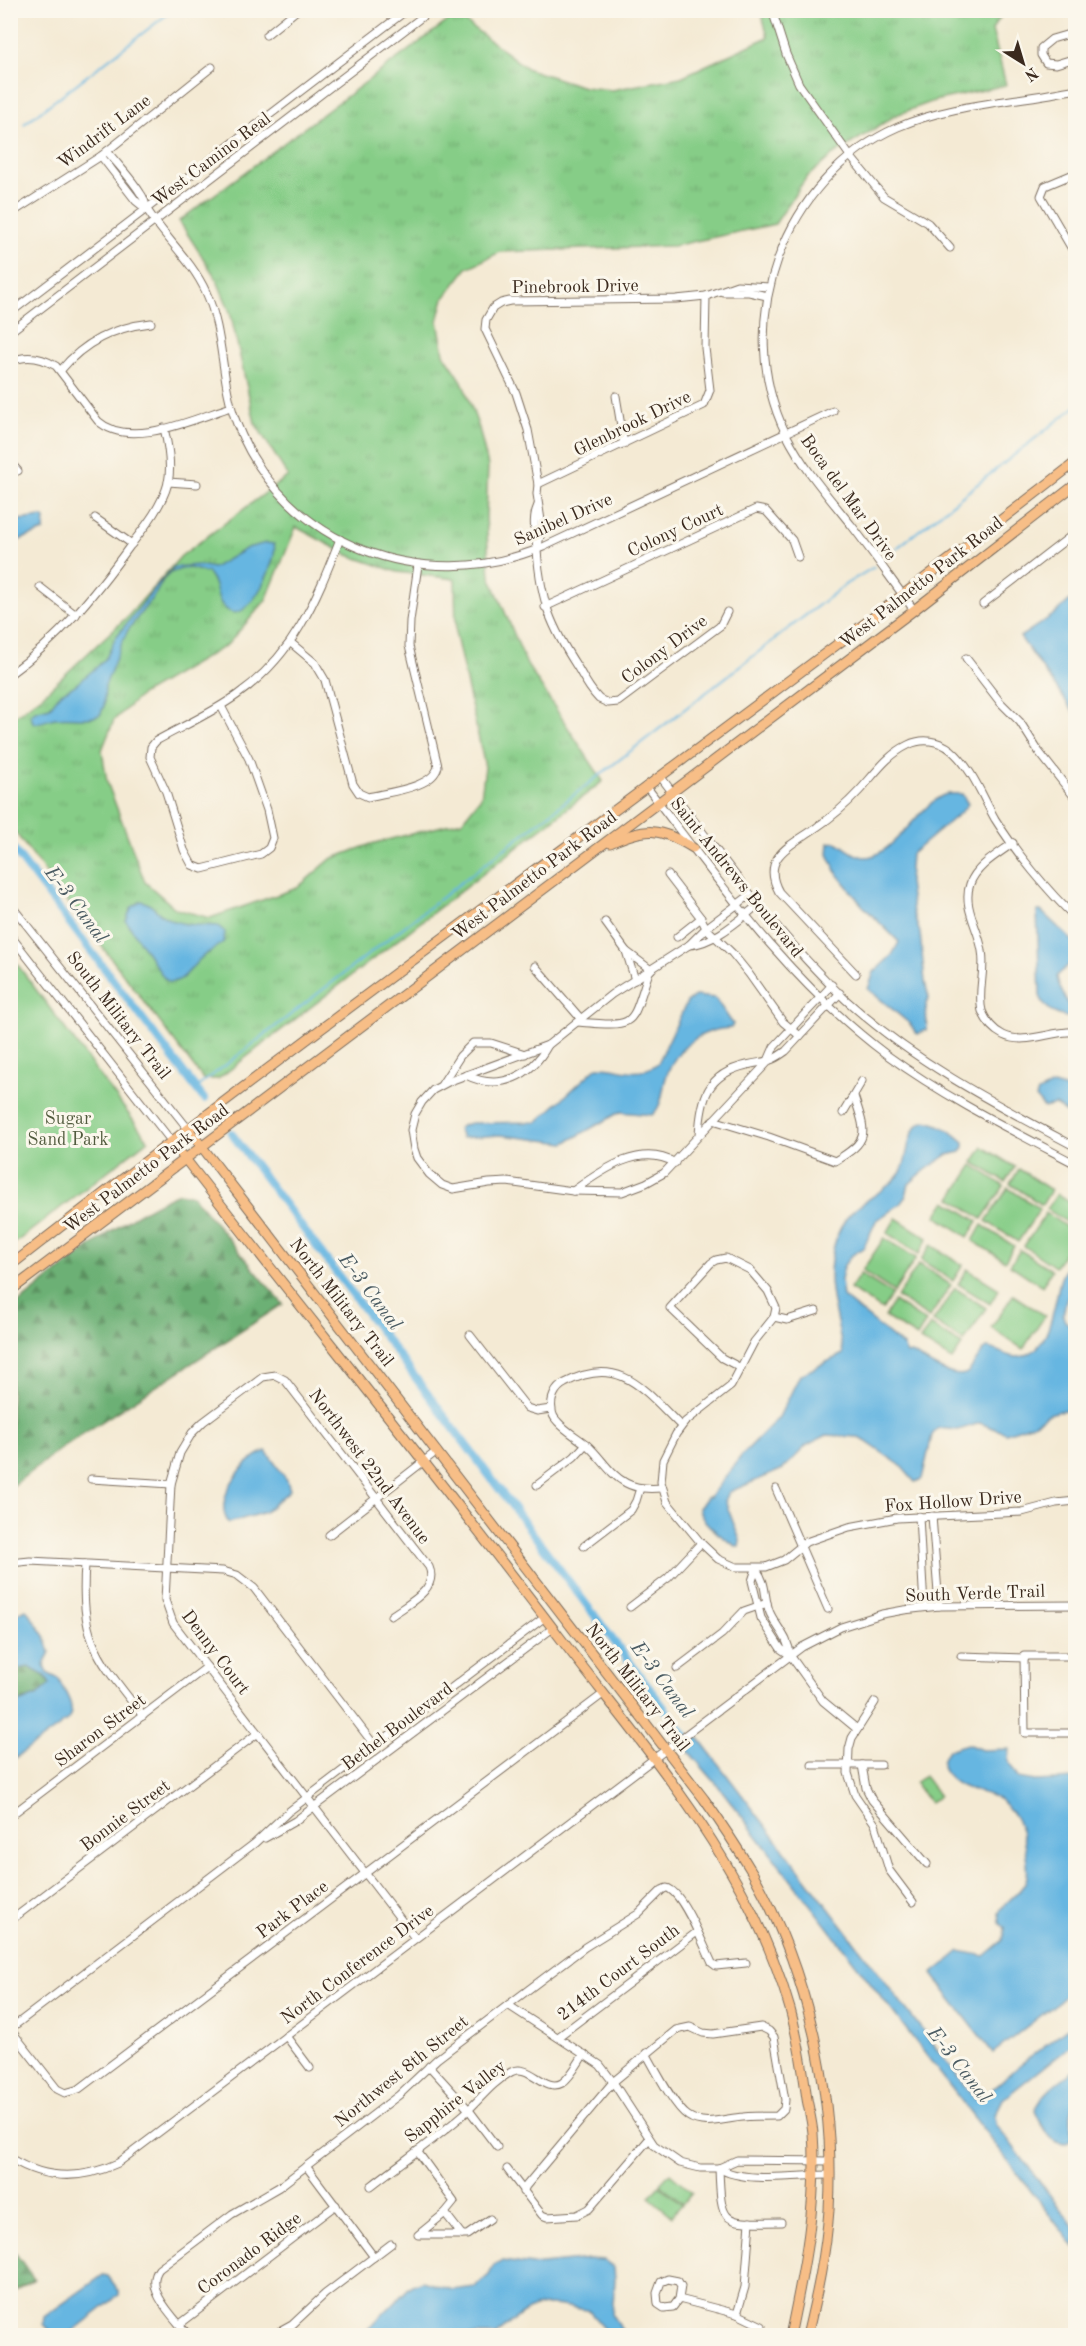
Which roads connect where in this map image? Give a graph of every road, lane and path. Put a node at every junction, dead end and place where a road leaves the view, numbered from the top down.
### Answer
1 (295, 10) edge
2 (407, 10) edge
3 (431, 10) edge
4 (772, 10) edge
5 (1076, 32) edge
6 (266, 35) dead end
7 (1076, 58) edge
8 (212, 66) dead end
9 (1076, 89) edge
10 (104, 154) junction
11 (850, 156) junction
12 (1076, 172) edge
13 (147, 209) junction
14 (10, 214) edge
15 (156, 220) junction
16 (950, 248) dead end
17 (1076, 256) edge
18 (769, 287) junction
19 (721, 291) junction
20 (706, 296) junction
21 (767, 296) junction
22 (10, 313) edge
23 (151, 322) dead end
24 (10, 332) edge
25 (10, 362) edge
26 (61, 370) junction
27 (616, 396) dead end
28 (231, 407) junction
29 (833, 411) dead end
30 (164, 428) junction
31 (786, 433) junction
32 (624, 444) junction
33 (10, 462) edge
34 (1076, 462) edge
35 (18, 471) dead end
36 (168, 482) junction
37 (197, 484) dead end
38 (538, 484) junction
39 (1076, 484) edge
40 (95, 518) dead end
41 (1076, 532) edge
42 (340, 539) junction
43 (132, 544) junction
44 (537, 550) junction
45 (798, 557) dead end
46 (418, 565) junction
47 (40, 587) dead end
48 (903, 596) junction
49 (983, 604) dead end
50 (545, 607) junction
51 (914, 610) junction
52 (727, 612) dead end
53 (76, 615) junction
54 (291, 643) junction
55 (966, 658) dead end
56 (10, 674) edge
57 (221, 706) junction
58 (660, 776) junction
59 (646, 786) junction
60 (672, 792) junction
61 (1076, 799) edge
62 (658, 802) junction
63 (1013, 843) junction
64 (693, 848) junction
65 (596, 849) junction
66 (668, 875) dead end
67 (750, 895) junction
68 (10, 904) edge
69 (738, 905) junction
70 (758, 905) junction
71 (745, 915) junction
72 (701, 918) junction
73 (1076, 918) edge
74 (605, 922) dead end
75 (706, 928) junction
76 (10, 934) edge
77 (714, 936) junction
78 (677, 937) dead end
79 (689, 945) junction
80 (626, 951) junction
81 (419, 957) junction
82 (535, 966) dead end
83 (650, 971) junction
84 (431, 973) junction
85 (856, 974) dead end
86 (634, 980) junction
87 (832, 985) junction
88 (840, 993) junction
89 (820, 998) junction
90 (827, 1005) junction
91 (580, 1021) junction
92 (789, 1029) junction
93 (1076, 1032) edge
94 (800, 1036) junction
95 (548, 1045) junction
96 (525, 1054) junction
97 (767, 1063) junction
98 (466, 1076) junction
99 (862, 1081) dead end
100 (441, 1085) junction
101 (854, 1096) junction
102 (843, 1113) dead end
103 (713, 1120) junction
104 (189, 1130) junction
105 (699, 1135) junction
106 (172, 1142) junction
107 (201, 1147) junction
108 (1076, 1147) edge
109 (185, 1160) junction
110 (675, 1163) junction
111 (1076, 1164) edge
112 (573, 1191) junction
113 (10, 1266) edge
114 (10, 1291) edge
115 (816, 1311) dead end
116 (774, 1317) junction
117 (470, 1335) dead end
118 (741, 1368) junction
119 (275, 1375) joint
120 (551, 1409) junction
121 (681, 1426) junction
122 (586, 1444) junction
123 (437, 1451) junction
124 (423, 1462) junction
125 (91, 1479) dead end
126 (171, 1484) junction
127 (537, 1485) dead end
128 (640, 1488) junction
129 (662, 1488) junction
130 (776, 1489) dead end
131 (376, 1499) junction
132 (1076, 1501) edge
133 (919, 1516) junction
134 (932, 1516) junction
135 (329, 1535) dead end
136 (701, 1543) junction
137 (801, 1545) junction
138 (584, 1546) dead end
139 (10, 1563) edge
140 (85, 1564) junction
141 (166, 1568) junction
142 (756, 1569) junction
143 (766, 1603) junction
144 (1076, 1605) edge
145 (757, 1606) junction
146 (939, 1606) junction
147 (630, 1607) dead end
148 (924, 1607) junction
149 (828, 1609) dead end
150 (391, 1616) dead end
151 (545, 1617) junction
152 (568, 1623) junction
153 (553, 1628) junction
154 (790, 1654) junction
155 (961, 1656) dead end
156 (1076, 1656) edge
157 (1024, 1658) junction
158 (207, 1667) junction
159 (677, 1668) dead end
160 (603, 1694) junction
161 (875, 1702) dead end
162 (142, 1716) junction
163 (857, 1729) junction
164 (1076, 1732) edge
165 (258, 1733) junction
166 (375, 1746) junction
167 (666, 1750) junction
168 (654, 1759) junction
169 (862, 1765) junction
170 (881, 1765) dead end
171 (812, 1766) dead end
172 (848, 1766) junction
173 (307, 1797) junction
174 (314, 1807) junction
175 (10, 1816) edge
176 (255, 1844) junction
177 (927, 1864) dead end
178 (365, 1873) junction
179 (913, 1902) dead end
180 (10, 1921) edge
181 (697, 1932) junction
182 (415, 1938) junction
183 (746, 1963) dead end
184 (508, 2005) junction
185 (10, 2029) edge
186 (286, 2036) junction
187 (558, 2037) junction
188 (646, 2053) junction
189 (584, 2054) junction
190 (429, 2066) junction
191 (310, 2068) dead end
192 (613, 2082) junction
193 (469, 2110) junction
194 (649, 2139) junction
195 (497, 2147) dead end
196 (417, 2151) junction
197 (10, 2158) edge
198 (813, 2162) junction
199 (830, 2162) junction
200 (306, 2166) junction
201 (720, 2168) junction
202 (507, 2169) dead end
203 (812, 2175) junction
204 (830, 2175) junction
205 (371, 2186) dead end
206 (523, 2192) junction
207 (336, 2205) junction
208 (445, 2213) junction
209 (490, 2219) dead end
210 (750, 2222) junction
211 (782, 2222) dead end
212 (462, 2235) junction
213 (391, 2244) dead end
214 (374, 2257) junction
215 (679, 2299) junction
216 (737, 2314) junction
217 (180, 2324) junction
218 (762, 2326) dead end
219 (189, 2336) edge
220 (272, 2336) edge
221 (790, 2336) edge
222 (807, 2336) edge

1 - 6 street
2 - 13 street, West Camino Real
3 - 15 street, West Camino Real
4 - 11 street
5 - 7 street
8 - 10 street, Windrift Lane
9 - 11 street, Boca del Mar Drive
10 - 13 street, Sanibel Drive
10 - 14 street, Windrift Lane
11 - 16 street
11 - 18 street, Boca del Mar Drive
12 - 17 street
13 - 15 street, Sanibel Drive
13 - 22 street, West Camino Real
15 - 24 street, West Camino Real
15 - 28 street, Sanibel Drive
18 - 19 street, Pinebrook Drive
18 - 21 street, Boca del Mar Drive
19 - 20 street, Pinebrook Drive
19 - 21 street, Pinebrook Drive
20 - 32 street, Glenbrook Drive
20 - 38 street, Pinebrook Drive
21 - 31 street, Boca del Mar Drive
23 - 26 street
25 - 26 street
26 - 30 street
27 - 32 street
28 - 30 street
28 - 42 street, Sanibel Drive
29 - 31 street, Sanibel Drive
30 - 36 street
31 - 44 street, Sanibel Drive
31 - 48 street, Boca del Mar Drive
32 - 38 street, Glenbrook Drive
33 - 35 street
34 - 48 main road, West Palmetto Park Road
36 - 37 street
36 - 43 street
38 - 44 street, Pinebrook Drive
39 - 51 main road, West Palmetto Park Road
40 - 43 street
41 - 49 street
42 - 46 street, Sanibel Drive
42 - 54 street
43 - 53 street
44 - 46 street, Sanibel Drive
44 - 50 street, Colony Drive
45 - 50 street, Colony Court
46 - 54 street
47 - 53 street
48 - 51 street, Boca del Mar Drive
48 - 58 main road, West Palmetto Park Road
50 - 52 street, Colony Drive
51 - 60 main road, West Palmetto Park Road
53 - 56 street
54 - 57 street
55 - 61 street
57 - 57 street
58 - 59 main road, West Palmetto Park Road
58 - 60 street, Saint Andrews Boulevard
59 - 62 street, Saint Andrews Boulevard
59 - 81 main road, West Palmetto Park Road
60 - 62 main road, West Palmetto Park Road
60 - 67 street, Saint Andrews Boulevard
62 - 64 street, Saint Andrews Boulevard
62 - 65 main road, West Palmetto Park Road
63 - 73 street
63 - 85 street
63 - 93 street
64 - 65 main road
64 - 69 street, Saint Andrews Boulevard
65 - 84 main road, West Palmetto Park Road
66 - 72 street
67 - 69 street
67 - 70 street, Saint Andrews Boulevard
68 - 104 street, South Military Trail
69 - 71 street, Saint Andrews Boulevard
69 - 75 street
70 - 71 street
70 - 87 street, Saint Andrews Boulevard
71 - 77 street
71 - 89 street, Saint Andrews Boulevard
72 - 75 street
72 - 78 street
74 - 80 street
75 - 77 street
75 - 79 street
76 - 106 street, South Military Trail
77 - 79 street
77 - 92 street
79 - 83 street
80 - 83 street
80 - 86 street
81 - 84 main road
81 - 104 main road, West Palmetto Park Road
82 - 91 street
83 - 86 street
83 - 91 street
84 - 107 main road, West Palmetto Park Road
86 - 91 street
87 - 88 street, Saint Andrews Boulevard
87 - 89 street
88 - 90 street
88 - 108 street, Saint Andrews Boulevard
89 - 90 street, Saint Andrews Boulevard
89 - 92 street
90 - 94 street
90 - 111 street, Saint Andrews Boulevard
91 - 95 street
92 - 94 street
92 - 97 street
94 - 97 street
95 - 96 street
95 - 98 street
96 - 98 street
96 - 100 street
97 - 103 street
97 - 105 street
98 - 100 street
99 - 101 street
100 - 112 street
101 - 102 street
101 - 103 street
103 - 105 street
104 - 106 main road, West Palmetto Park Road
104 - 107 main road, South Military Trail
105 - 110 street
106 - 109 main road, South Military Trail
106 - 113 main road, West Palmetto Park Road
107 - 109 main road, West Palmetto Park Road
107 - 123 main road, North Military Trail
109 - 114 main road, West Palmetto Park Road
109 - 124 main road, North Military Trail
110 - 112 street
110 - 112 street
115 - 116 street
116 - 118 street
116 - 118 street
117 - 120 street
118 - 121 street
119 - 126 street, Denny Court
119 - 131 street, Northwest 22nd Avenue
120 - 121 street
120 - 122 street
121 - 129 street
122 - 127 street
122 - 128 street
123 - 124 street
123 - 152 main road, North Military Trail
124 - 131 street
124 - 151 main road, North Military Trail
125 - 126 street
126 - 141 street, Denny Court
128 - 129 street
128 - 138 street
129 - 136 street, Fox Hollow Drive
130 - 137 street
131 - 135 street
131 - 150 street, Northwest 22nd Avenue
132 - 134 street, Fox Hollow Drive
133 - 134 street, Fox Hollow Drive
133 - 137 street, Fox Hollow Drive
133 - 148 street
134 - 146 street
136 - 142 street, Fox Hollow Drive
136 - 147 street
137 - 142 street, Fox Hollow Drive
137 - 149 street
139 - 140 street
140 - 141 street
140 - 162 street
141 - 158 street, Denny Court
141 - 166 street
142 - 143 street
142 - 145 street
143 - 145 street
143 - 154 street
144 - 146 street, South Verde Trail
145 - 154 street
145 - 159 street
146 - 148 street, South Verde Trail
148 - 154 street, South Verde Trail
151 - 152 main road
151 - 153 main road, North Military Trail
151 - 166 street, Bethel Boulevard
152 - 167 main road, North Military Trail
153 - 160 main road, North Military Trail
153 - 174 street, Bethel Boulevard
154 - 163 street
154 - 167 street, South Verde Trail
155 - 157 street
156 - 157 street
157 - 164 street
158 - 162 street, Sharon Street
158 - 165 street, Denny Court
160 - 168 main road, North Military Trail
160 - 178 street, Park Place
161 - 163 street
162 - 175 street, Sharon Street
163 - 172 street
165 - 173 street, Denny Court
165 - 180 street, Bonnie Street
166 - 173 street, Bethel Boulevard
167 - 168 street, North Conference Drive
167 - 199 main road, North Military Trail
168 - 182 street, North Conference Drive
168 - 198 main road, North Military Trail
169 - 170 street
169 - 172 street
169 - 177 street
171 - 172 street
172 - 179 street
173 - 174 street, Denny Court
173 - 176 street, Bethel Boulevard
174 - 176 street, Bethel Boulevard
174 - 178 street, Denny Court
176 - 185 street, Bethel Boulevard
178 - 182 street, Denny Court
178 - 185 street, Park Place
181 - 183 street
181 - 184 street, Northwest 8th Street
181 - 187 street, 214th Court South
182 - 186 street, North Conference Drive
184 - 187 street
184 - 190 street, Northwest 8th Street
186 - 191 street
186 - 197 street, North Conference Drive
187 - 189 street
188 - 188 street
188 - 192 street
189 - 192 street
189 - 193 street, Sapphire Valley
190 - 193 street
190 - 200 street, Northwest 8th Street
192 - 194 street
192 - 206 street
193 - 195 street
193 - 196 street, Sapphire Valley
194 - 201 street
194 - 206 street
196 - 205 street, Sapphire Valley
196 - 208 street
198 - 199 street
198 - 201 street
198 - 203 main road, North Military Trail
199 - 204 main road, North Military Trail
200 - 207 street
200 - 217 street, Northwest 8th Street
201 - 203 street
201 - 210 street
202 - 206 street
203 - 204 street
203 - 221 main road, North Military Trail
204 - 222 main road, North Military Trail
207 - 214 street
207 - 217 street, Coronado Ridge
208 - 212 street
208 - 212 street
209 - 212 street
210 - 211 street
210 - 216 street
213 - 214 street
214 - 220 street
215 - 215 street
215 - 216 street
216 - 218 street
217 - 219 street

